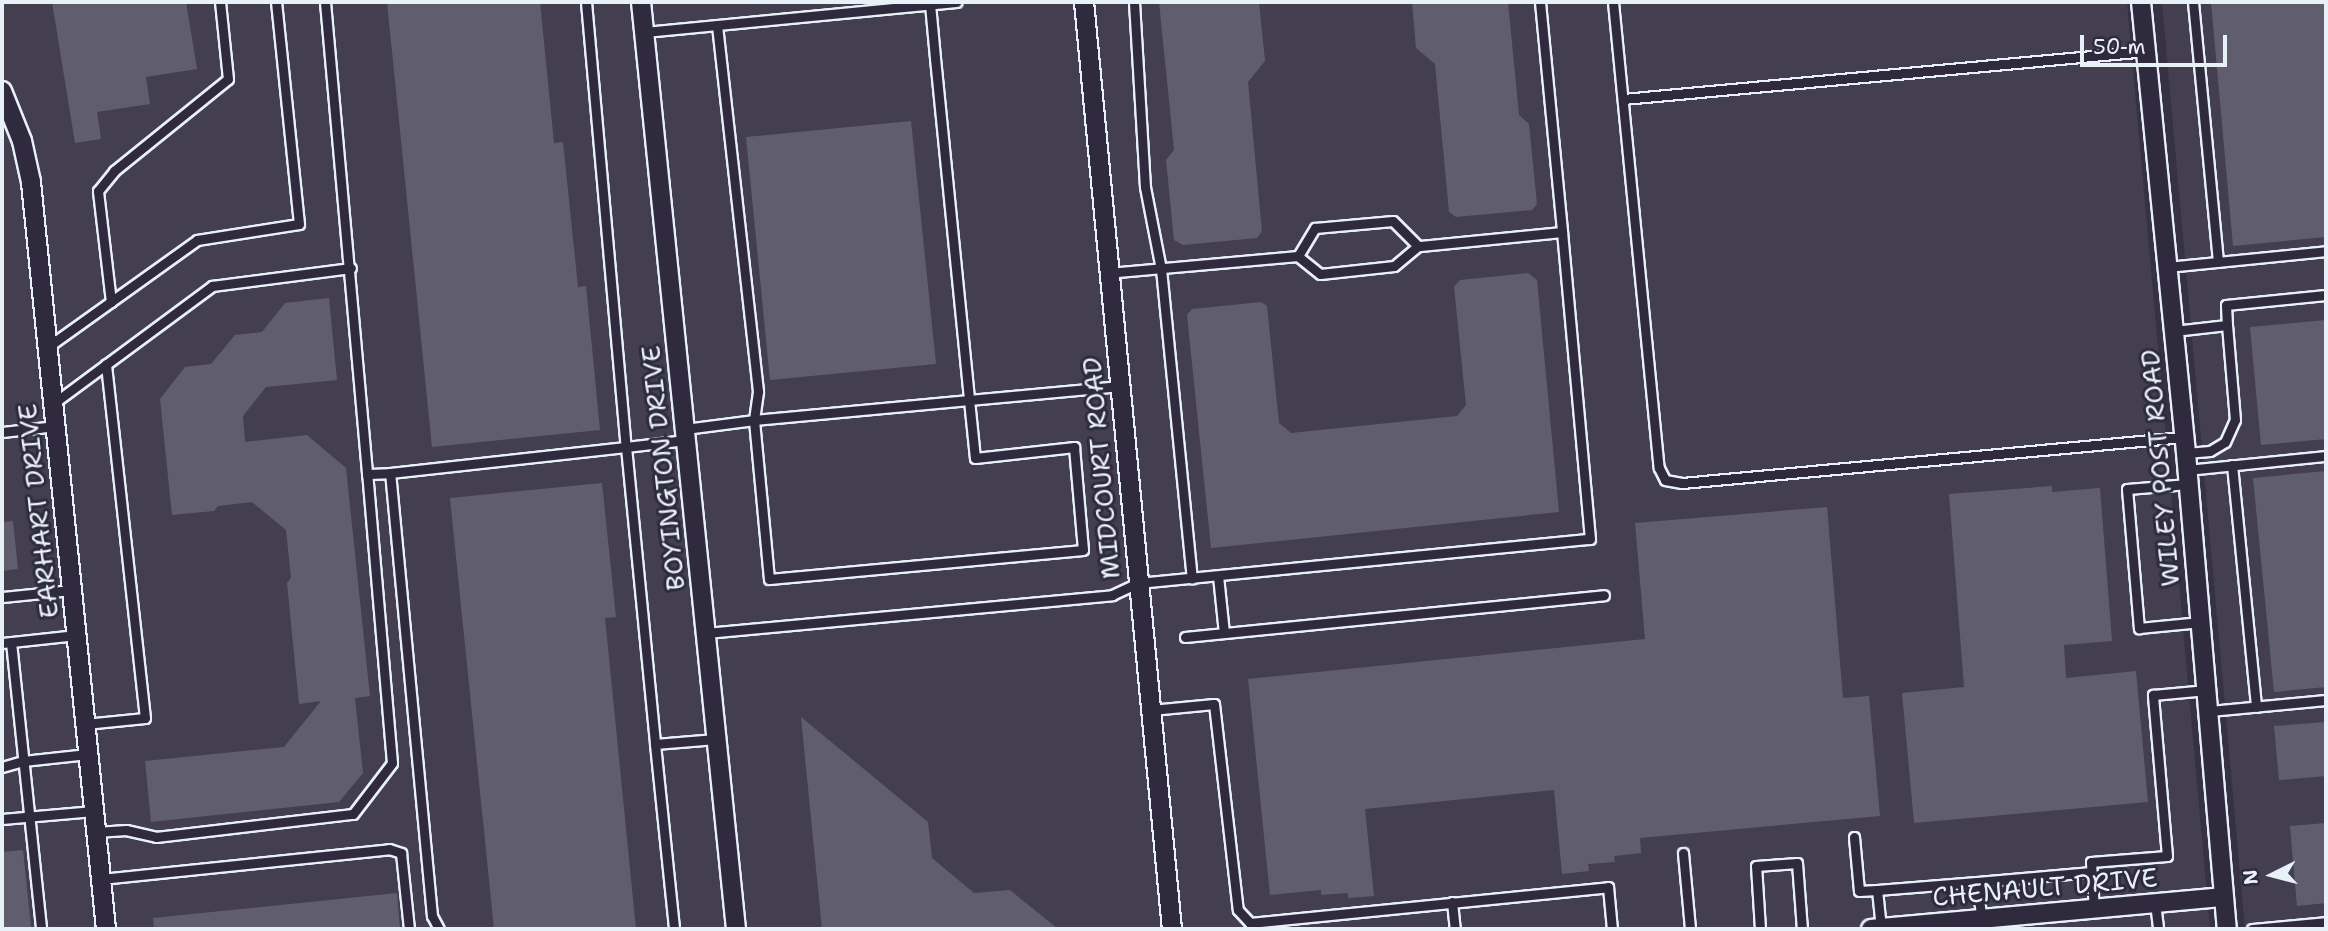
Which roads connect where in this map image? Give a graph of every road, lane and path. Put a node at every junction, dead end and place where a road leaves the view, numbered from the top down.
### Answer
1 (220, 2) edge
2 (276, 2) edge
3 (325, 2) edge
4 (586, 2) edge
5 (641, 2) edge
6 (957, 2) edge
7 (1084, 2) edge
8 (1134, 2) edge
9 (1541, 2) edge
10 (1613, 2) edge
11 (2141, 2) edge
12 (2193, 2) edge
13 (930, 4) junction
14 (718, 25) junction
15 (644, 32) junction
16 (2146, 51) junction
17 (2, 91) edge
18 (1623, 99) junction
19 (1562, 232) junction
20 (1418, 246) junction
21 (2326, 251) edge
22 (1298, 256) junction
23 (2218, 262) junction
24 (2167, 267) junction
25 (351, 268) junction
26 (1161, 269) junction
27 (1110, 273) junction
28 (2326, 295) edge
29 (111, 302) junction
30 (2227, 326) junction
31 (2174, 331) junction
32 (47, 347) junction
33 (106, 364) junction
34 (1120, 386) junction
35 (969, 400) junction
36 (54, 403) junction
37 (754, 420) junction
38 (56, 426) junction
39 (2, 432) edge
40 (686, 434) junction
41 (626, 447) junction
42 (2326, 456) edge
43 (2186, 461) junction
44 (2232, 466) junction
45 (390, 473) junction
46 (367, 474) junction
47 (1219, 576) junction
48 (1192, 578) junction
49 (1138, 583) junction
50 (72, 590) junction
51 (1604, 595) dead end
52 (2, 597) edge
53 (2201, 622) junction
54 (706, 633) junction
55 (1224, 633) junction
56 (77, 635) junction
57 (1185, 637) dead end
58 (6, 643) edge
59 (2207, 690) junction
60 (2326, 700) edge
61 (2256, 707) junction
62 (1151, 710) junction
63 (2209, 711) junction
64 (85, 724) junction
65 (716, 739) junction
66 (655, 744) junction
67 (88, 754) junction
68 (23, 761) junction
69 (2, 767) edge
70 (94, 811) junction
71 (29, 818) junction
72 (2, 819) edge
73 (96, 831) junction
74 (1854, 836) dead end
75 (1683, 853) dead end
76 (2092, 872) junction
77 (101, 879) junction
78 (1977, 882) junction
79 (1877, 890) junction
80 (2224, 897) junction
81 (1452, 902) junction
82 (2155, 903) junction
83 (2094, 909) junction
84 (1982, 920) junction
85 (2326, 922) edge
86 (2011, 923) edge
87 (1956, 926) edge
88 (1917, 927) edge
89 (1881, 928) edge
90 (41, 929) edge
91 (106, 929) edge
92 (409, 929) edge
93 (439, 929) edge
94 (674, 929) edge
95 (736, 929) edge
96 (1172, 929) edge
97 (1455, 929) edge
98 (1612, 929) edge
99 (1690, 929) edge
100 (1760, 929) edge
101 (1802, 929) edge
102 (1871, 929) edge
103 (2158, 929) edge
104 (2227, 929) edge
105 (2252, 929) edge

1 - 29 lane
2 - 29 lane
3 - 25 lane
4 - 41 lane
5 - 15 street, BOYINGTON DRIVE
6 - 13 lane
7 - 27 street, MIDCOURT ROAD
8 - 26 lane
9 - 19 lane
10 - 18 lane
11 - 16 street, WILEY POST ROAD
12 - 23 lane
13 - 14 lane
13 - 35 lane
14 - 15 lane
14 - 37 lane
15 - 40 street, BOYINGTON DRIVE
16 - 18 lane
16 - 24 street, WILEY POST ROAD
17 - 32 street, EARHART DRIVE
18 - 43 lane
19 - 20 lane
19 - 47 lane
20 - 22 lane
20 - 22 lane
21 - 23 lane
22 - 26 lane
23 - 24 lane
24 - 31 street, WILEY POST ROAD
25 - 33 lane
25 - 46 lane
26 - 27 lane
26 - 48 lane
27 - 34 street, MIDCOURT ROAD
28 - 30 lane
29 - 32 lane
30 - 31 lane
30 - 43 lane
31 - 43 street, WILEY POST ROAD
32 - 36 street, EARHART DRIVE
33 - 36 lane
33 - 64 lane
34 - 35 lane
34 - 49 street, MIDCOURT ROAD
35 - 37 lane
35 - 37 lane
36 - 38 street, EARHART DRIVE
37 - 40 lane
38 - 39 lane
38 - 50 street, EARHART DRIVE
40 - 41 lane
40 - 54 street, BOYINGTON DRIVE
41 - 45 lane
41 - 66 lane
42 - 44 lane
43 - 44 lane
43 - 53 street, WILEY POST ROAD
43 - 53 lane
44 - 61 lane
45 - 46 lane
45 - 93 lane
46 - 73 lane
47 - 48 lane
47 - 55 lane
48 - 49 lane
49 - 54 lane
49 - 62 street, MIDCOURT ROAD
50 - 52 lane
50 - 56 street, EARHART DRIVE
51 - 55 lane
53 - 59 street, WILEY POST ROAD
54 - 65 street, BOYINGTON DRIVE
55 - 57 lane
56 - 58 lane
56 - 64 street, EARHART DRIVE
58 - 68 lane
59 - 63 street, WILEY POST ROAD
59 - 76 lane
60 - 61 lane
61 - 63 lane
62 - 81 lane
62 - 96 street, MIDCOURT ROAD
63 - 80 street, WILEY POST ROAD
64 - 67 street, EARHART DRIVE
65 - 66 lane
65 - 95 street, BOYINGTON DRIVE
66 - 94 lane
67 - 68 lane
67 - 70 street, EARHART DRIVE
68 - 69 lane
68 - 71 lane
70 - 71 lane
70 - 73 street, EARHART DRIVE
71 - 72 lane
71 - 90 lane
73 - 77 street, EARHART DRIVE
74 - 79 lane
75 - 99 lane
76 - 78 lane
76 - 83 lane
77 - 91 street, EARHART DRIVE
77 - 92 lane
78 - 79 lane
78 - 84 lane
79 - 89 lane
80 - 82 street, CHENAULT DRIVE
80 - 104 street, WILEY POST ROAD
81 - 97 lane
81 - 98 lane
82 - 83 street, CHENAULT DRIVE
82 - 103 lane
83 - 86 street, CHENAULT DRIVE
84 - 86 street, CHENAULT DRIVE
84 - 87 street, CHENAULT DRIVE
85 - 105 lane
87 - 88 street, CHENAULT DRIVE
88 - 89 street, CHENAULT DRIVE
89 - 102 street, CHENAULT DRIVE
100 - 101 lane

